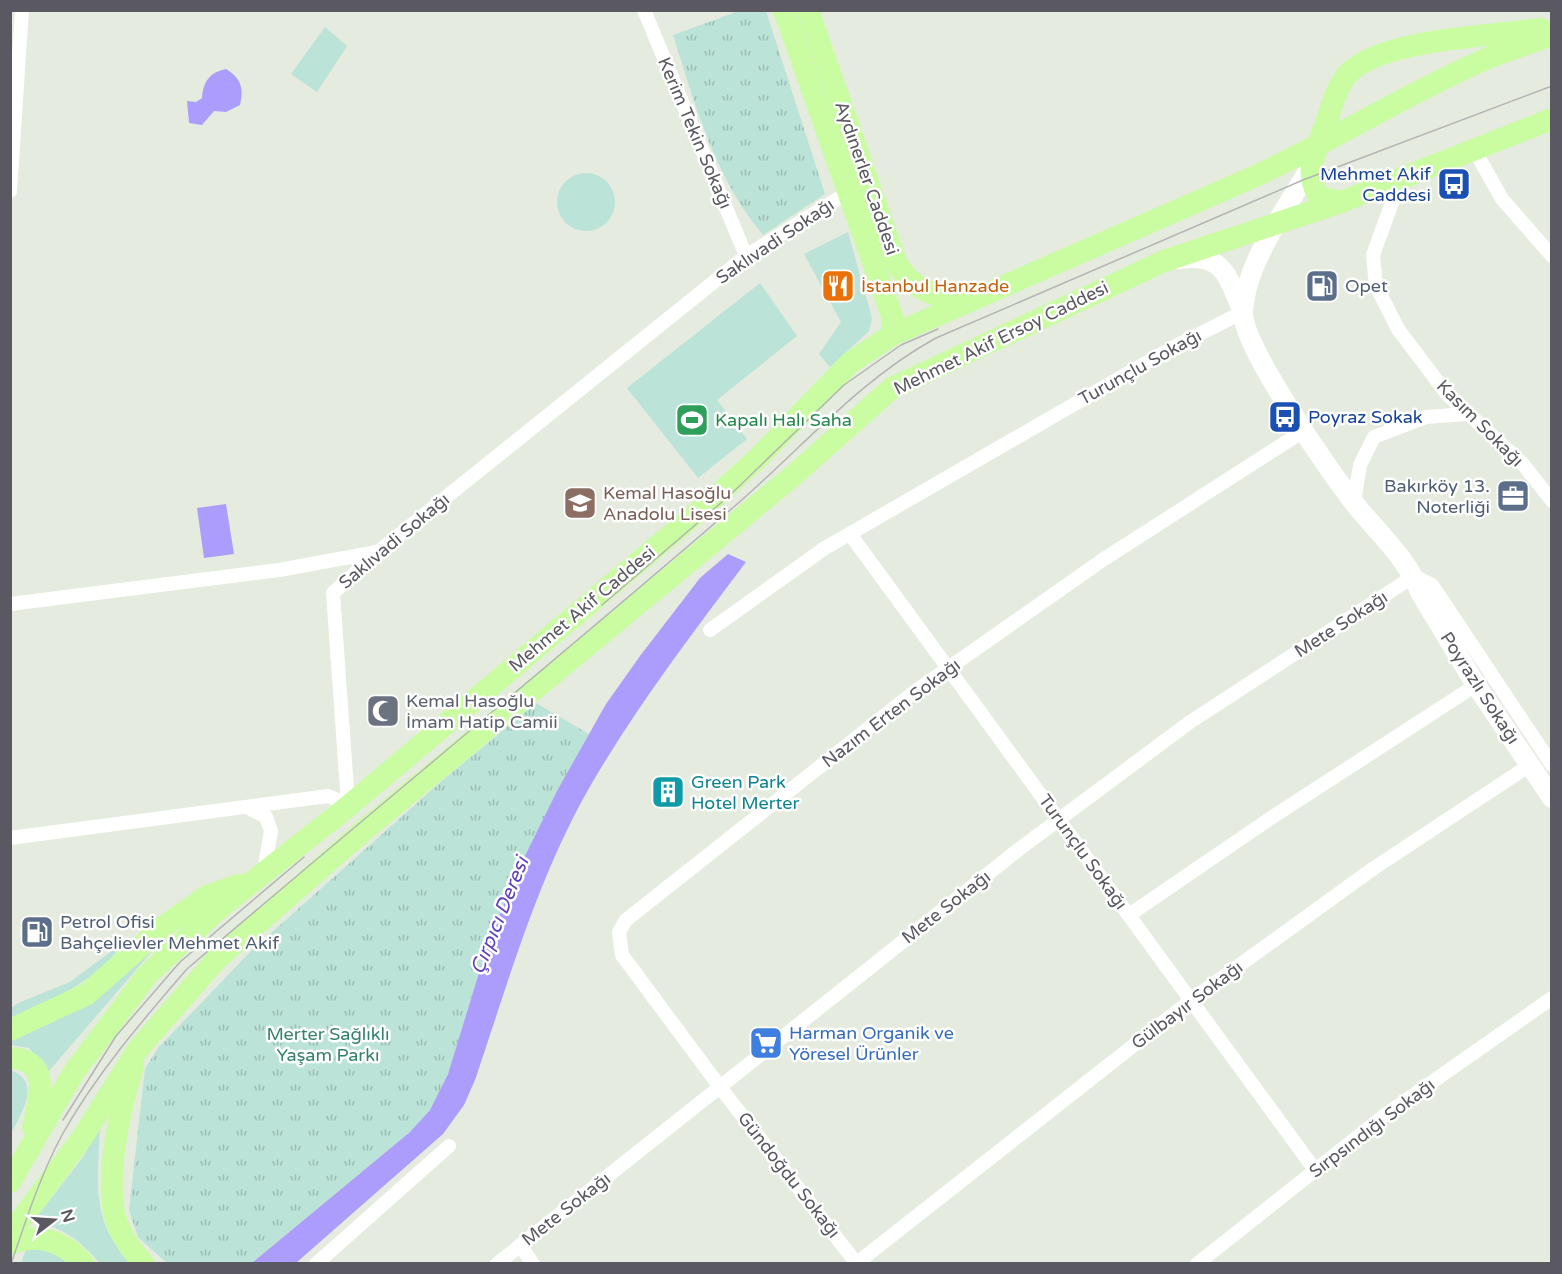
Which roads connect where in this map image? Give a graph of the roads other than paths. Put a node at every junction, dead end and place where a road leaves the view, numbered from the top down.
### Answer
1 (21, 10) edge
2 (645, 10) edge
3 (784, 10) edge
4 (807, 10) edge
5 (1551, 28) edge
6 (1551, 34) edge
7 (1551, 119) edge
8 (1475, 151) junction
9 (1313, 158) junction
10 (1401, 178) junction
11 (870, 184) junction
12 (10, 190) edge
13 (847, 192) junction
14 (1341, 202) junction
15 (1273, 225) junction
16 (746, 256) junction
17 (1551, 256) edge
18 (1164, 261) junction
19 (969, 301) junction
20 (1243, 312) junction
21 (892, 335) junction
22 (1467, 414) junction
23 (1305, 430) junction
24 (1551, 501) edge
25 (1354, 502) junction
26 (850, 534) junction
27 (378, 552) junction
28 (1414, 576) junction
29 (10, 604) edge
30 (710, 630) dead end
31 (949, 668) junction
32 (1476, 685) junction
33 (1530, 765) junction
34 (1551, 765) edge
35 (1551, 798) edge
36 (247, 807) junction
37 (1059, 819) junction
38 (10, 838) edge
39 (257, 877) junction
40 (1129, 915) junction
41 (1551, 998) edge
42 (1190, 1001) junction
43 (10, 1030) edge
44 (138, 1049) junction
45 (10, 1058) edge
46 (720, 1087) junction
47 (449, 1146) dead end
48 (29, 1149) junction
49 (1315, 1170) junction
50 (10, 1182) edge
51 (10, 1234) edge
52 (10, 1244) edge
53 (520, 1245) junction
54 (84, 1263) edge
55 (144, 1263) edge
56 (316, 1263) edge
57 (497, 1263) edge
58 (533, 1263) edge
59 (857, 1263) edge
60 (1197, 1263) edge

1 - 12 street
2 - 16 street, Kerim Tekin Sokağı
3 - 13 main road, Aydınerler Caddesi
4 - 11 main road, Aydınerler Caddesi
5 - 9 main road
6 - 9 main road, Mehmet Akif Caddesi
7 - 8 main road, Mehmet Akif Ersoy Caddesi
8 - 10 main road, Mehmet Akif Ersoy Caddesi
8 - 17 street
9 - 14 main road
9 - 15 main road, Poyrazlı Sokağı
9 - 19 main road, Mehmet Akif Caddesi
10 - 14 main road, Mehmet Akif Ersoy Caddesi
10 - 22 street, Kasım Sokağı
11 - 13 street, Saklıvadi Sokağı
11 - 19 main road, Aydınerler Caddesi
13 - 16 street, Saklıvadi Sokağı
13 - 21 main road, Aydınerler Caddesi
14 - 15 main road, Mehmet Akif Ersoy Caddesi
15 - 18 main road, Mehmet Akif Ersoy Caddesi
15 - 20 main road, Poyrazlı Sokağı
16 - 27 street, Saklıvadi Sokağı
18 - 20 main road, Poyrazlı Sokağı
18 - 44 main road, Mehmet Akif Ersoy Caddesi
19 - 21 main road, Mehmet Akif Caddesi
20 - 23 main road, Poyrazlı Sokağı
20 - 26 street, Turunçlu Sokağı
21 - 39 main road, Mehmet Akif Caddesi
22 - 24 street, Kasım Sokağı
22 - 25 street
23 - 25 main road, Poyrazlı Sokağı
23 - 31 street, Nazım Erten Sokağı
25 - 28 main road, Poyrazlı Sokağı
26 - 30 street, Turunçlu Sokağı
26 - 31 street, Turunçlu Sokağı
27 - 29 street
27 - 36 street, Saklıvadi Sokağı
28 - 32 main road, Poyrazlı Sokağı
28 - 34 street, Poyrazlı Sokağı
28 - 37 street, Mete Sokağı
31 - 37 street, Turunçlu Sokağı
31 - 46 street, Nazım Erten Sokağı
32 - 33 main road, Poyrazlı Sokağı
32 - 40 street
33 - 35 main road, Poyrazlı Sokağı
33 - 42 street, Gülbayır Sokağı
36 - 38 street, Saklıvadi Sokağı
36 - 39 street
37 - 40 street, Turunçlu Sokağı
37 - 46 street, Mete Sokağı
39 - 43 main road
39 - 48 main road, Mehmet Akif Caddesi
40 - 42 street, Turunçlu Sokağı
41 - 49 street, Sırpsındığı Sokağı
42 - 49 street, Turunçlu Sokağı
42 - 59 street, Gülbayır Sokağı
44 - 51 main road, Mehmet Akif Ersoy Caddesi
44 - 55 main road
45 - 48 main road
46 - 53 street, Mete Sokağı
46 - 59 street, Gündoğdu Sokağı
47 - 56 street
48 - 50 main road, Mehmet Akif Caddesi
49 - 60 street, Sırpsındığı Sokağı
52 - 54 main road
53 - 57 street, Mete Sokağı
53 - 58 street

